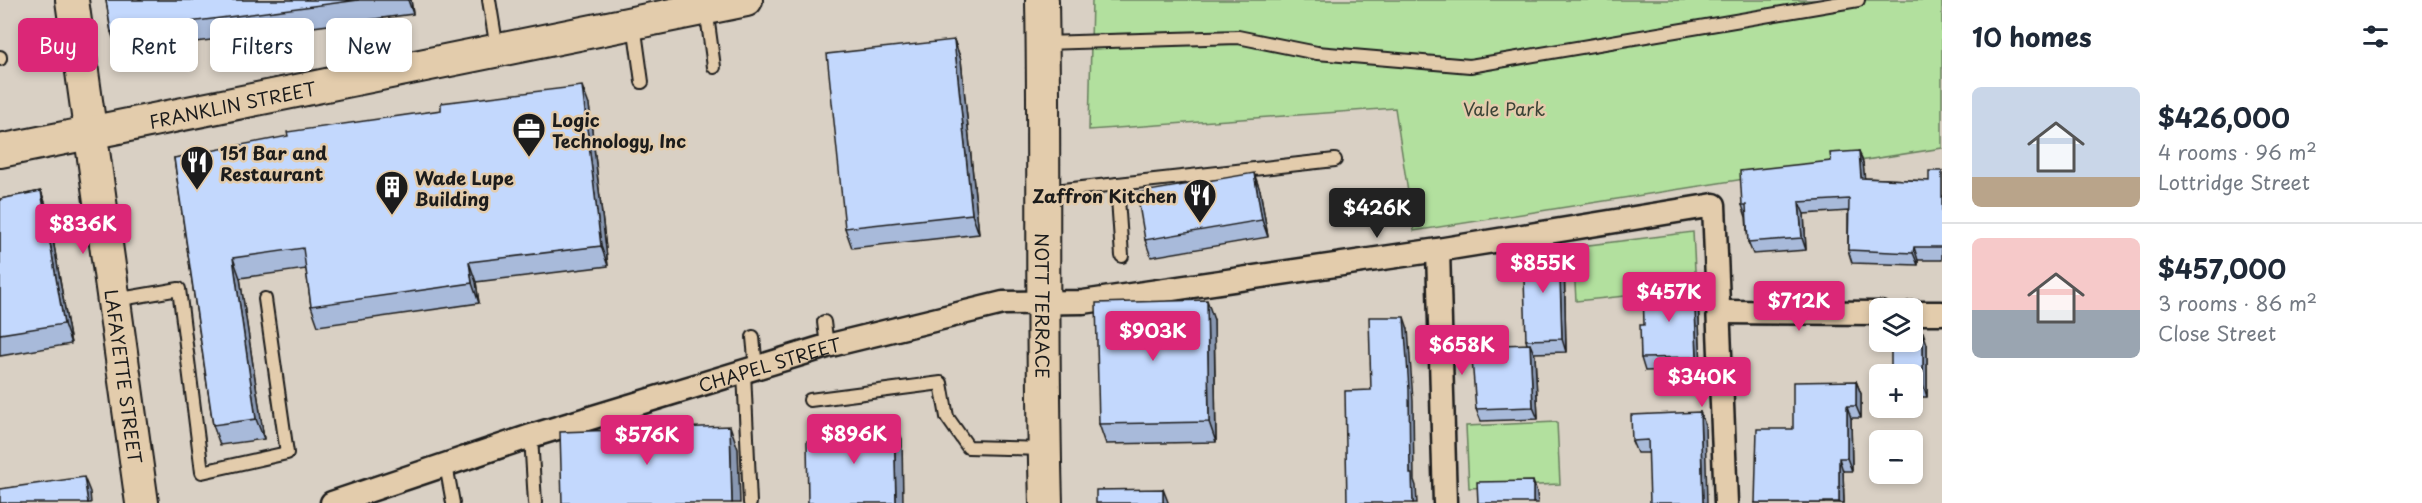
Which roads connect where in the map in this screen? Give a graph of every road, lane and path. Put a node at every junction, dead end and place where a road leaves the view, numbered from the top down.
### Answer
1 (72, 0) edge
2 (489, 0) edge
3 (746, 0) edge
4 (1042, 0) edge
5 (1858, 0) edge
6 (706, 7) junction
7 (634, 21) junction
8 (1043, 43) junction
9 (497, 49) junction
10 (714, 67) dead end
11 (642, 82) dead end
12 (91, 132) junction
13 (0, 151) edge
14 (1335, 160) dead end
15 (1117, 184) junction
16 (1043, 193) junction
17 (1438, 250) junction
18 (1122, 256) dead end
19 (265, 299) dead end
20 (114, 300) junction
21 (1041, 300) junction
22 (1719, 312) junction
23 (1869, 313) edge
24 (1923, 313) edge
25 (1942, 314) edge
26 (824, 322) dead end
27 (753, 337) dead end
28 (827, 346) junction
29 (750, 370) junction
30 (810, 400) dead end
31 (531, 435) junction
32 (1044, 449) junction
33 (446, 465) junction
34 (142, 503) edge
35 (332, 503) edge
36 (453, 503) edge
37 (535, 503) edge
38 (750, 503) edge
39 (1046, 503) edge
40 (1445, 503) edge
41 (1726, 503) edge

1 - 12 street, LAFAYETTE STREET
2 - 9 lane
3 - 6 street, FRANKLIN STREET
4 - 8 street, NOTT TERRACE
5 - 8 lane
6 - 7 street, FRANKLIN STREET
6 - 10 lane
7 - 9 street, FRANKLIN STREET
7 - 11 lane
8 - 16 street, NOTT TERRACE
9 - 12 street, FRANKLIN STREET
12 - 13 street, FRANKLIN STREET
12 - 20 street, LAFAYETTE STREET
14 - 15 lane
15 - 16 lane
15 - 18 lane
16 - 21 street, NOTT TERRACE
17 - 21 street, CHAPEL STREET
17 - 22 street, CHAPEL STREET
17 - 40 street
19 - 20 lane
20 - 34 street, LAFAYETTE STREET
21 - 28 street, CHAPEL STREET
21 - 32 street, NOTT TERRACE
22 - 23 street
22 - 41 street
24 - 25 street
26 - 28 lane
27 - 29 lane
28 - 29 street, CHAPEL STREET
29 - 31 street, CHAPEL STREET
29 - 38 lane
30 - 32 lane
31 - 33 street, CHAPEL STREET
31 - 37 lane
32 - 39 street, NOTT TERRACE
33 - 35 street, CHAPEL STREET
33 - 36 lane

